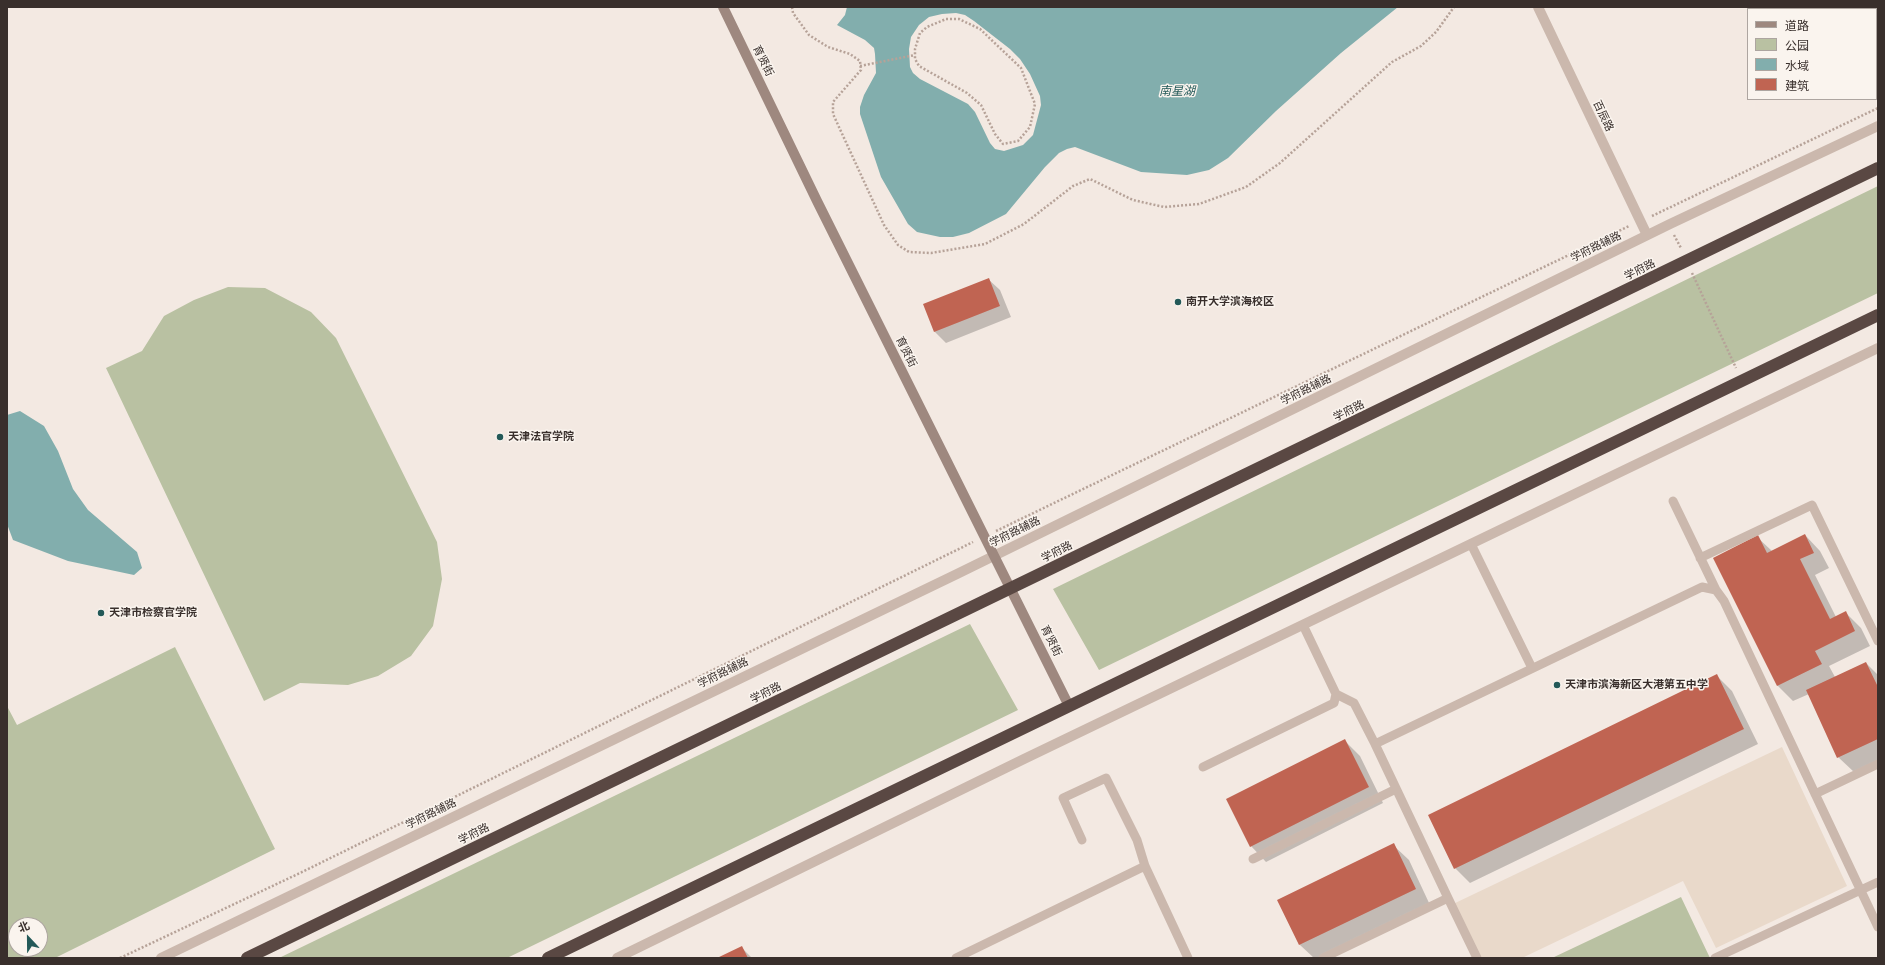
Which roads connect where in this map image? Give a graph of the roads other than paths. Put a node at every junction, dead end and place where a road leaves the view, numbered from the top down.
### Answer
1 (723, 7) edge
2 (1538, 7) edge
3 (1878, 126) edge
4 (1878, 168) edge
5 (1647, 235) junction
6 (1878, 316) edge
7 (1878, 348) edge
8 (1673, 501) dead end
9 (1470, 544) junction
10 (994, 555) junction
11 (1700, 558) junction
12 (1011, 589) junction
13 (1716, 590) junction
14 (1303, 625) junction
15 (1878, 641) edge
16 (1532, 668) junction
17 (1336, 694) junction
18 (1069, 706) junction
19 (1375, 744) junction
20 (1878, 764) edge
21 (1203, 767) dead end
22 (1396, 789) junction
23 (1815, 794) junction
24 (1082, 840) dead end
25 (1253, 859) dead end
26 (1145, 866) junction
27 (1878, 882) edge
28 (1861, 891) junction
29 (1448, 898) junction
30 (1878, 927) edge
31 (161, 958) edge
32 (247, 958) edge
33 (548, 958) edge
34 (617, 958) edge
35 (956, 958) edge
36 (1188, 958) edge
37 (1323, 958) edge
38 (1477, 958) edge
39 (1715, 958) edge

1 - 10 street, 育贤街
2 - 5 street, 百辰路
3 - 5 street, 学府路辅路
4 - 12 highway, 学府路
5 - 10 street, 学府路辅路
6 - 18 highway
7 - 9 street
8 - 11 lane
9 - 14 street
9 - 16 lane
10 - 12 street, 育贤街
10 - 31 street, 学府路辅路
11 - 13 lane
11 - 15 lane
12 - 18 street, 育贤街
12 - 32 highway, 学府路
13 - 16 lane
13 - 23 lane
14 - 17 lane
14 - 34 street
16 - 19 lane
17 - 19 lane
17 - 21 lane
18 - 33 highway
19 - 22 lane
20 - 23 lane
22 - 25 lane
22 - 29 lane
23 - 28 lane
24 - 26 lane
26 - 35 lane
26 - 36 lane
27 - 28 lane
28 - 30 lane
28 - 39 lane
29 - 37 lane
29 - 38 lane

